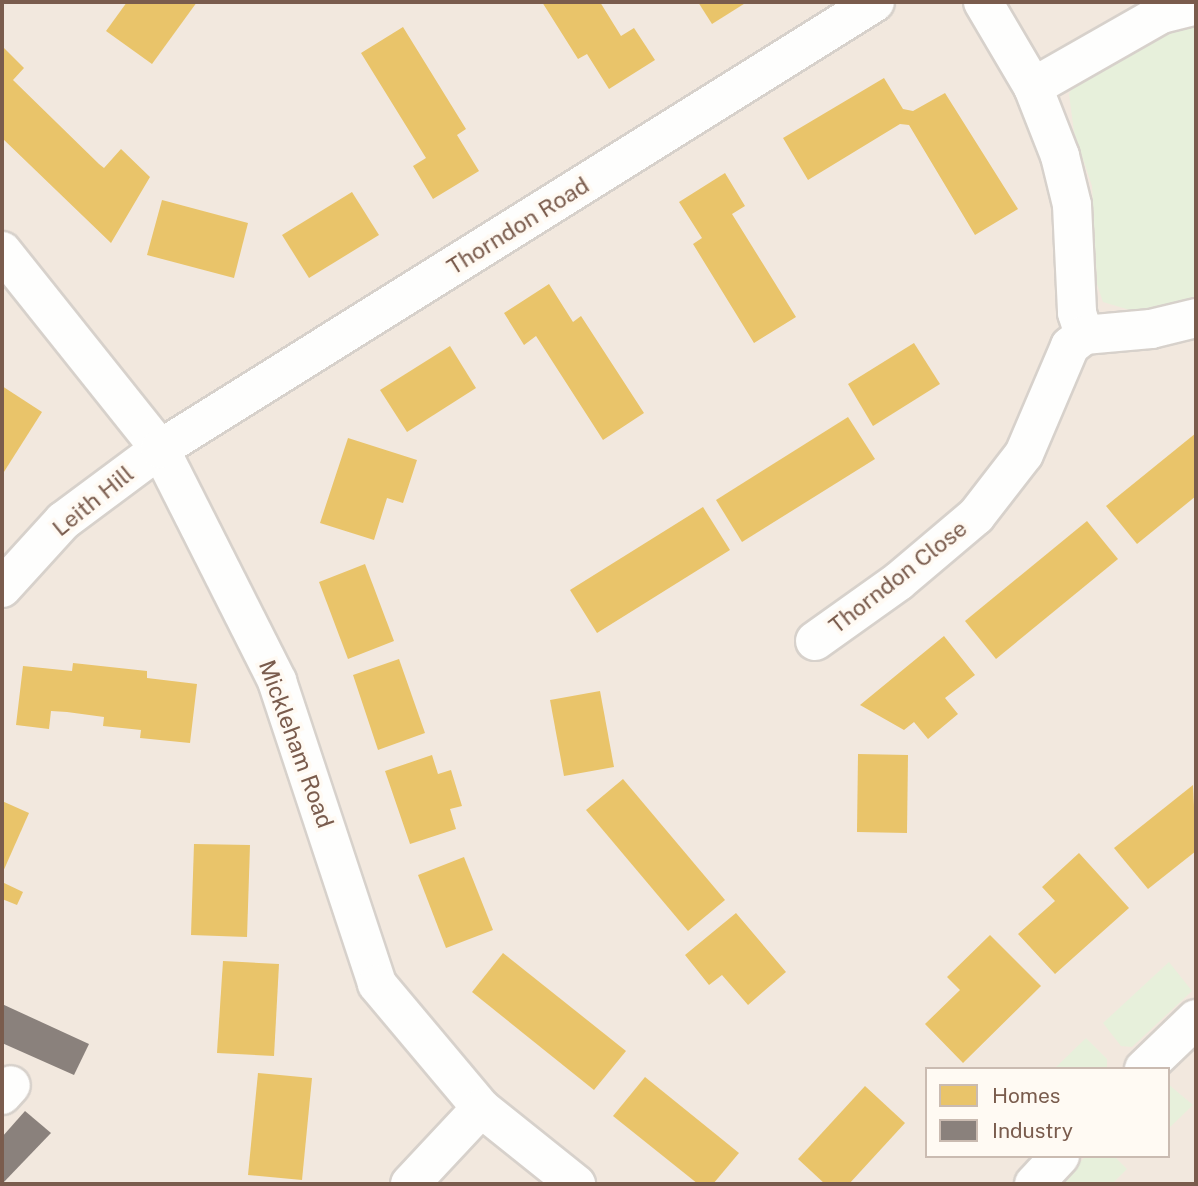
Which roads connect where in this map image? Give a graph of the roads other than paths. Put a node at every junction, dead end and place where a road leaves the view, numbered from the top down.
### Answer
1 (875, 2) edge
2 (983, 2) edge
3 (1196, 5) edge
4 (1033, 87) junction
5 (2, 251) edge
6 (1196, 318) edge
7 (1084, 335) junction
8 (160, 449) junction
9 (2, 588) edge
10 (815, 641) dead end
11 (1196, 1019) edge
12 (1146, 1067) edge
13 (481, 1108) junction
14 (1058, 1158) edge
15 (410, 1184) edge
16 (576, 1184) edge
17 (1034, 1184) edge

1 - 8 street, Thorndon Road
2 - 4 street
3 - 4 street
4 - 7 street
5 - 8 street, Mickleham Road
6 - 7 street
7 - 10 street, Thorndon Close
8 - 9 street, Leith Hill
8 - 13 street, Mickleham Road
11 - 12 street
13 - 15 street
13 - 16 street, Mickleham Road
14 - 17 street

